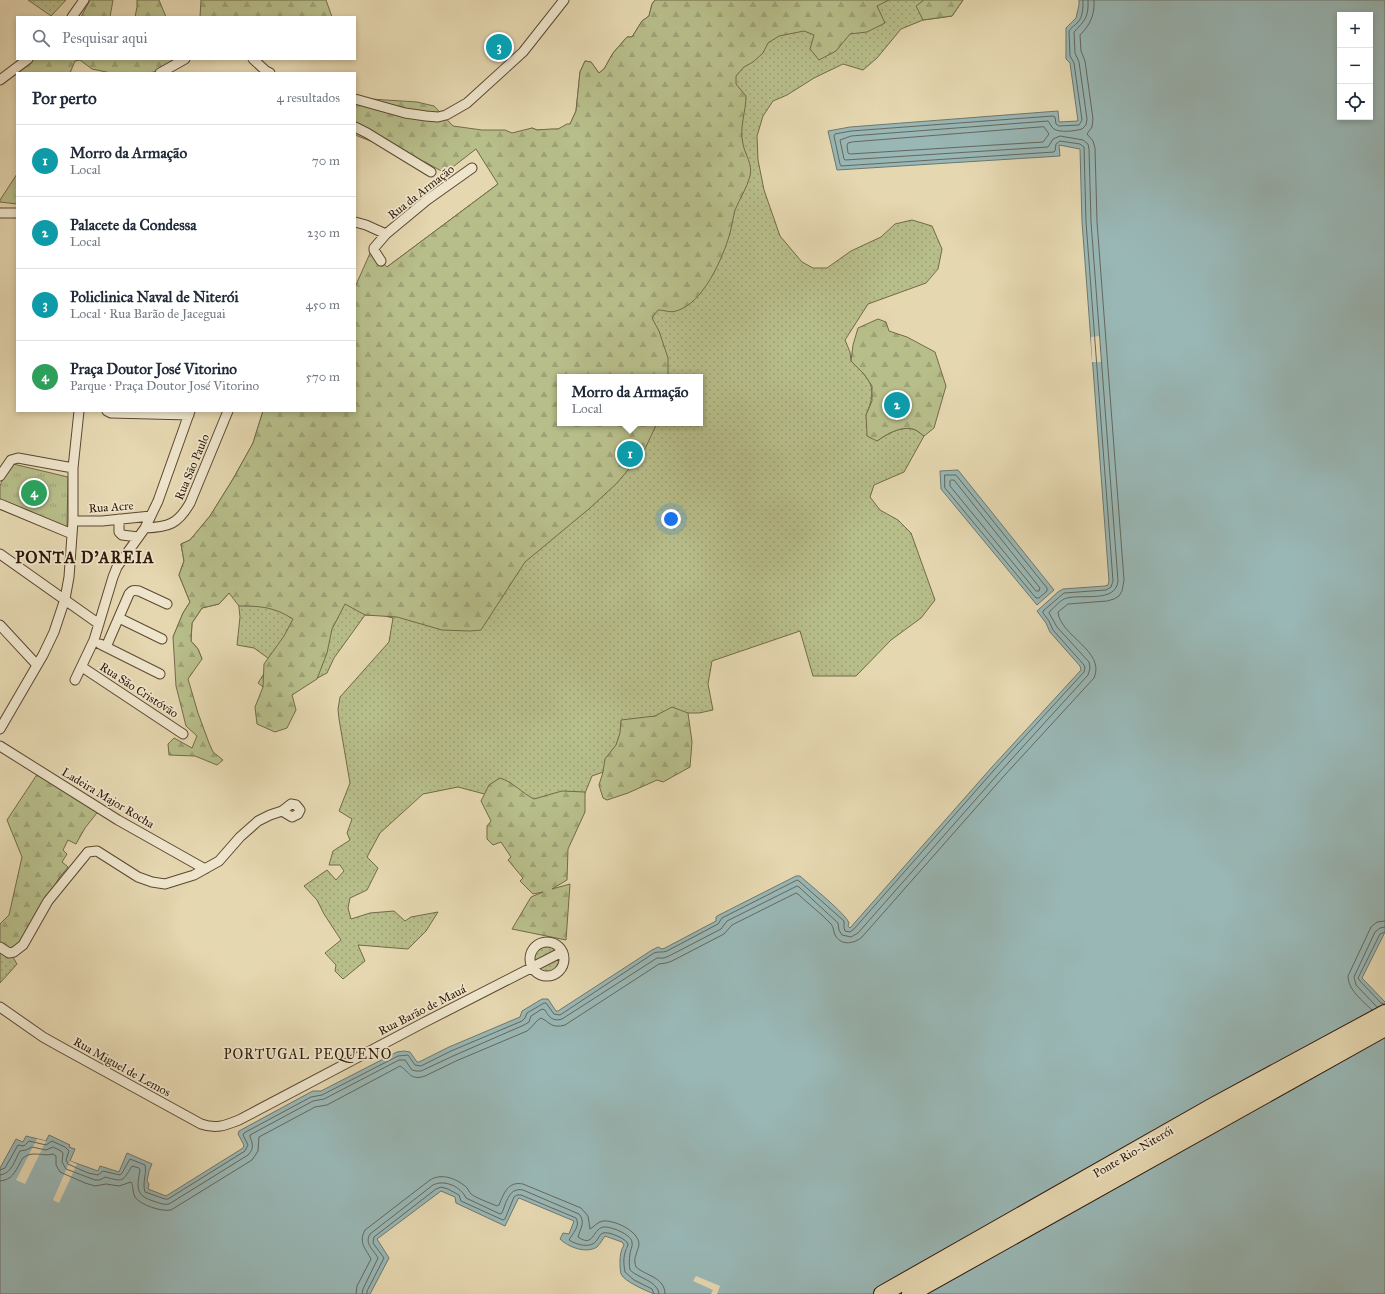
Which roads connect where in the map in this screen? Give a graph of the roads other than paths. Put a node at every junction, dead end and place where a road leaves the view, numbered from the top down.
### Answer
1 (84, 0) edge
2 (564, 0) edge
3 (73, 16) edge
4 (27, 60) edge
5 (183, 60) edge
6 (253, 60) edge
7 (162, 72) edge
8 (268, 72) edge
9 (0, 80) edge
10 (356, 100) edge
11 (356, 128) edge
12 (472, 168) dead end
13 (431, 172) dead end
14 (0, 213) edge
15 (16, 213) edge
16 (356, 222) edge
17 (386, 234) junction
18 (381, 261) dead end
19 (79, 412) edge
20 (109, 412) edge
21 (228, 412) edge
22 (189, 413) edge
23 (73, 468) junction
24 (0, 476) edge
25 (0, 504) edge
26 (151, 516) junction
27 (119, 519) junction
28 (73, 521) junction
29 (145, 528) junction
30 (72, 534) junction
31 (138, 537) junction
32 (0, 554) edge
33 (65, 599) junction
34 (167, 604) dead end
35 (119, 618) junction
36 (100, 624) junction
37 (0, 625) edge
38 (162, 638) dead end
39 (94, 640) junction
40 (106, 647) junction
41 (37, 665) junction
42 (82, 667) junction
43 (160, 674) dead end
44 (75, 680) dead end
45 (0, 729) edge
46 (182, 734) dead end
47 (0, 746) edge
48 (279, 812) dead end
49 (205, 869) junction
50 (0, 948) edge
51 (562, 952) junction
52 (533, 968) junction
53 (0, 1007) edge
54 (1385, 1013) edge
55 (1385, 1028) edge
56 (238, 1120) joint
57 (882, 1294) edge
58 (910, 1294) edge

1 - 3 street
2 - 10 street
4 - 9 street
5 - 7 street
6 - 8 street
11 - 13 street, Rua da Armação
12 - 17 street, Rua da Armação
14 - 15 street
16 - 17 street, Rua da Armação
17 - 18 street, Rua da Armação
19 - 23 street
20 - 22 street
21 - 29 street, Rua São Paulo
22 - 26 street
23 - 24 street
23 - 28 street
25 - 30 street
26 - 27 street, Rua Acre
26 - 29 street
27 - 28 street, Rua Acre
27 - 31 street
28 - 30 street
29 - 31 street
30 - 33 street
31 - 36 street
32 - 33 street
33 - 36 street
33 - 41 street
34 - 35 street
35 - 38 street
35 - 40 street
36 - 39 street
37 - 41 street
39 - 40 street
39 - 42 street
40 - 43 street
41 - 45 street
42 - 44 street
42 - 46 street, Rua São Cristóvão
47 - 49 street, Ladeira Major Rocha
48 - 49 street
49 - 50 street
51 - 52 street, Rua Barão de Mauá
51 - 52 street
51 - 52 street
52 - 56 street, Rua Barão de Mauá
53 - 56 street, Rua Miguel de Lemos
54 - 57 highway, Ponte Rio-Niterói
55 - 58 highway, Ponte Rio-Niterói

